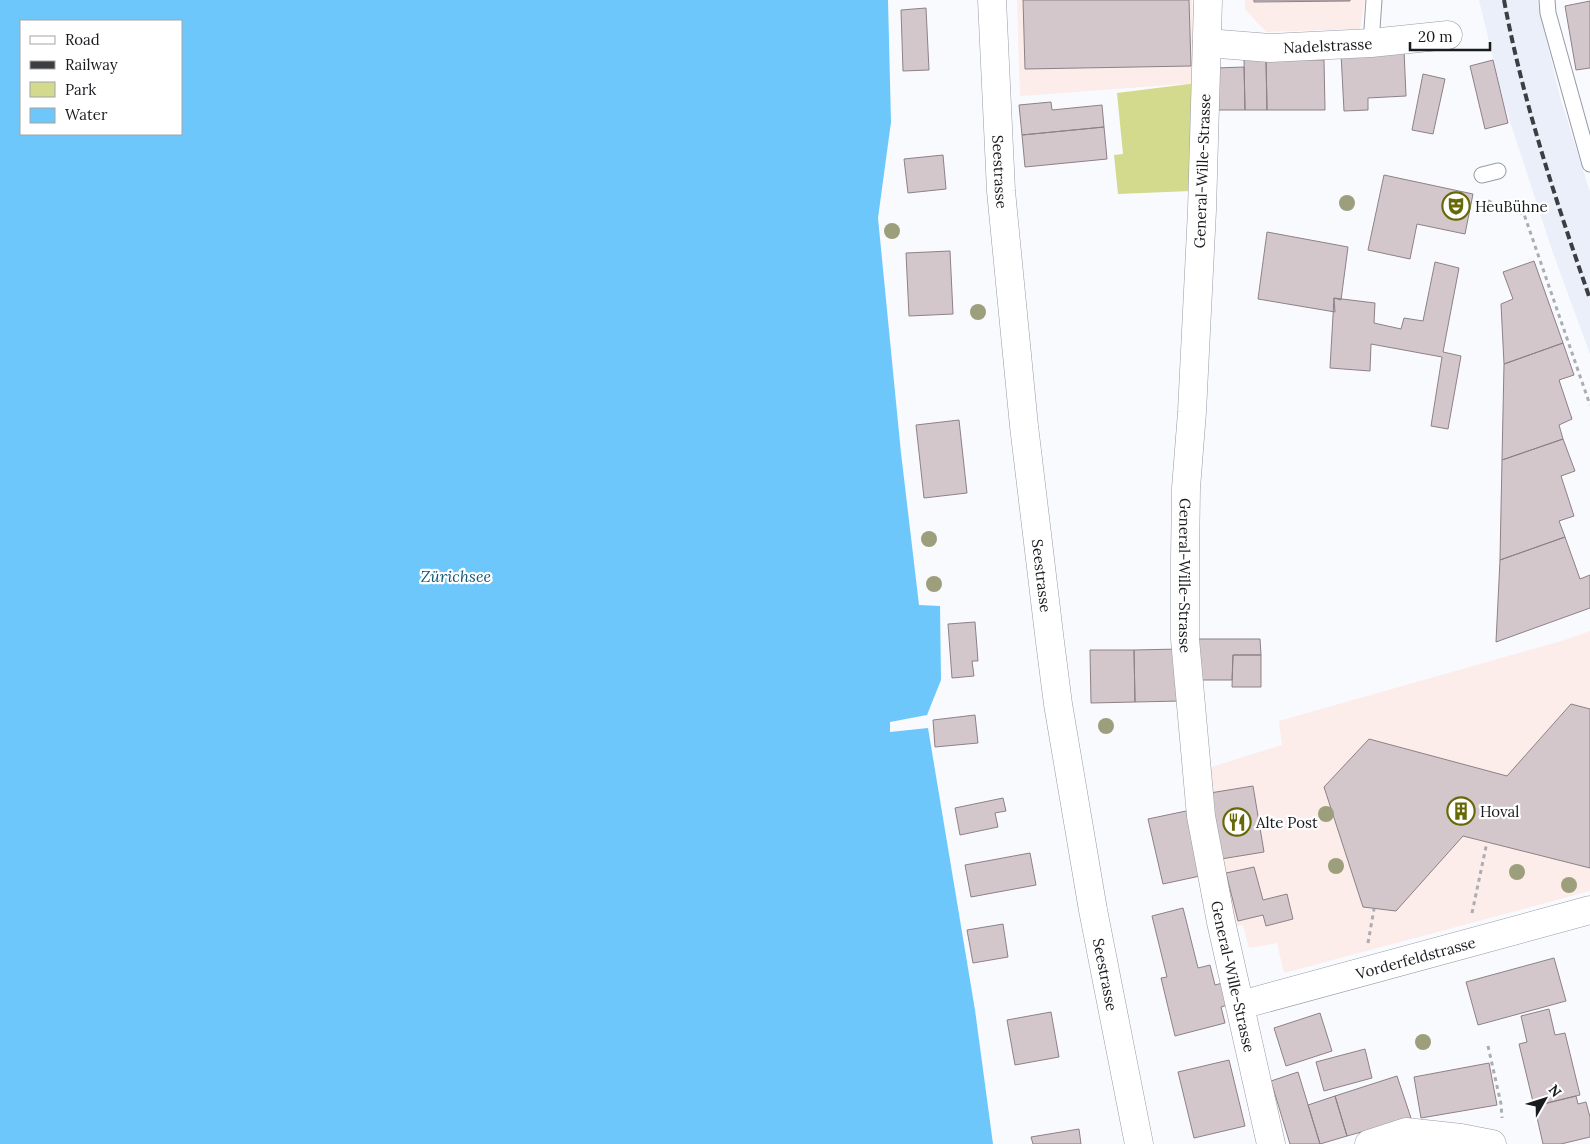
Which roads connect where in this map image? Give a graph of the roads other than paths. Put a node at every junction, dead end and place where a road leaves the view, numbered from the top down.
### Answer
1 (992, 0) edge
2 (1208, 0) edge
3 (1374, 0) edge
4 (1547, 0) edge
5 (1448, 35) dead end
6 (1207, 43) junction
7 (1371, 43) junction
8 (1590, 164) edge
9 (1498, 171) dead end
10 (1482, 175) dead end
11 (1590, 910) edge
12 (1240, 1005) junction
13 (1497, 1134) edge
14 (1139, 1144) edge
15 (1271, 1144) edge
16 (1369, 1144) edge

1 - 14 street, Seestrasse
2 - 6 street, General-Wille-Strasse
3 - 7 lane
4 - 8 lane
5 - 7 street, Nadelstrasse
6 - 7 street, Nadelstrasse
6 - 12 street, General-Wille-Strasse
9 - 10 lane
11 - 12 street, Vorderfeldstrasse
12 - 15 street, General-Wille-Strasse
13 - 16 street

